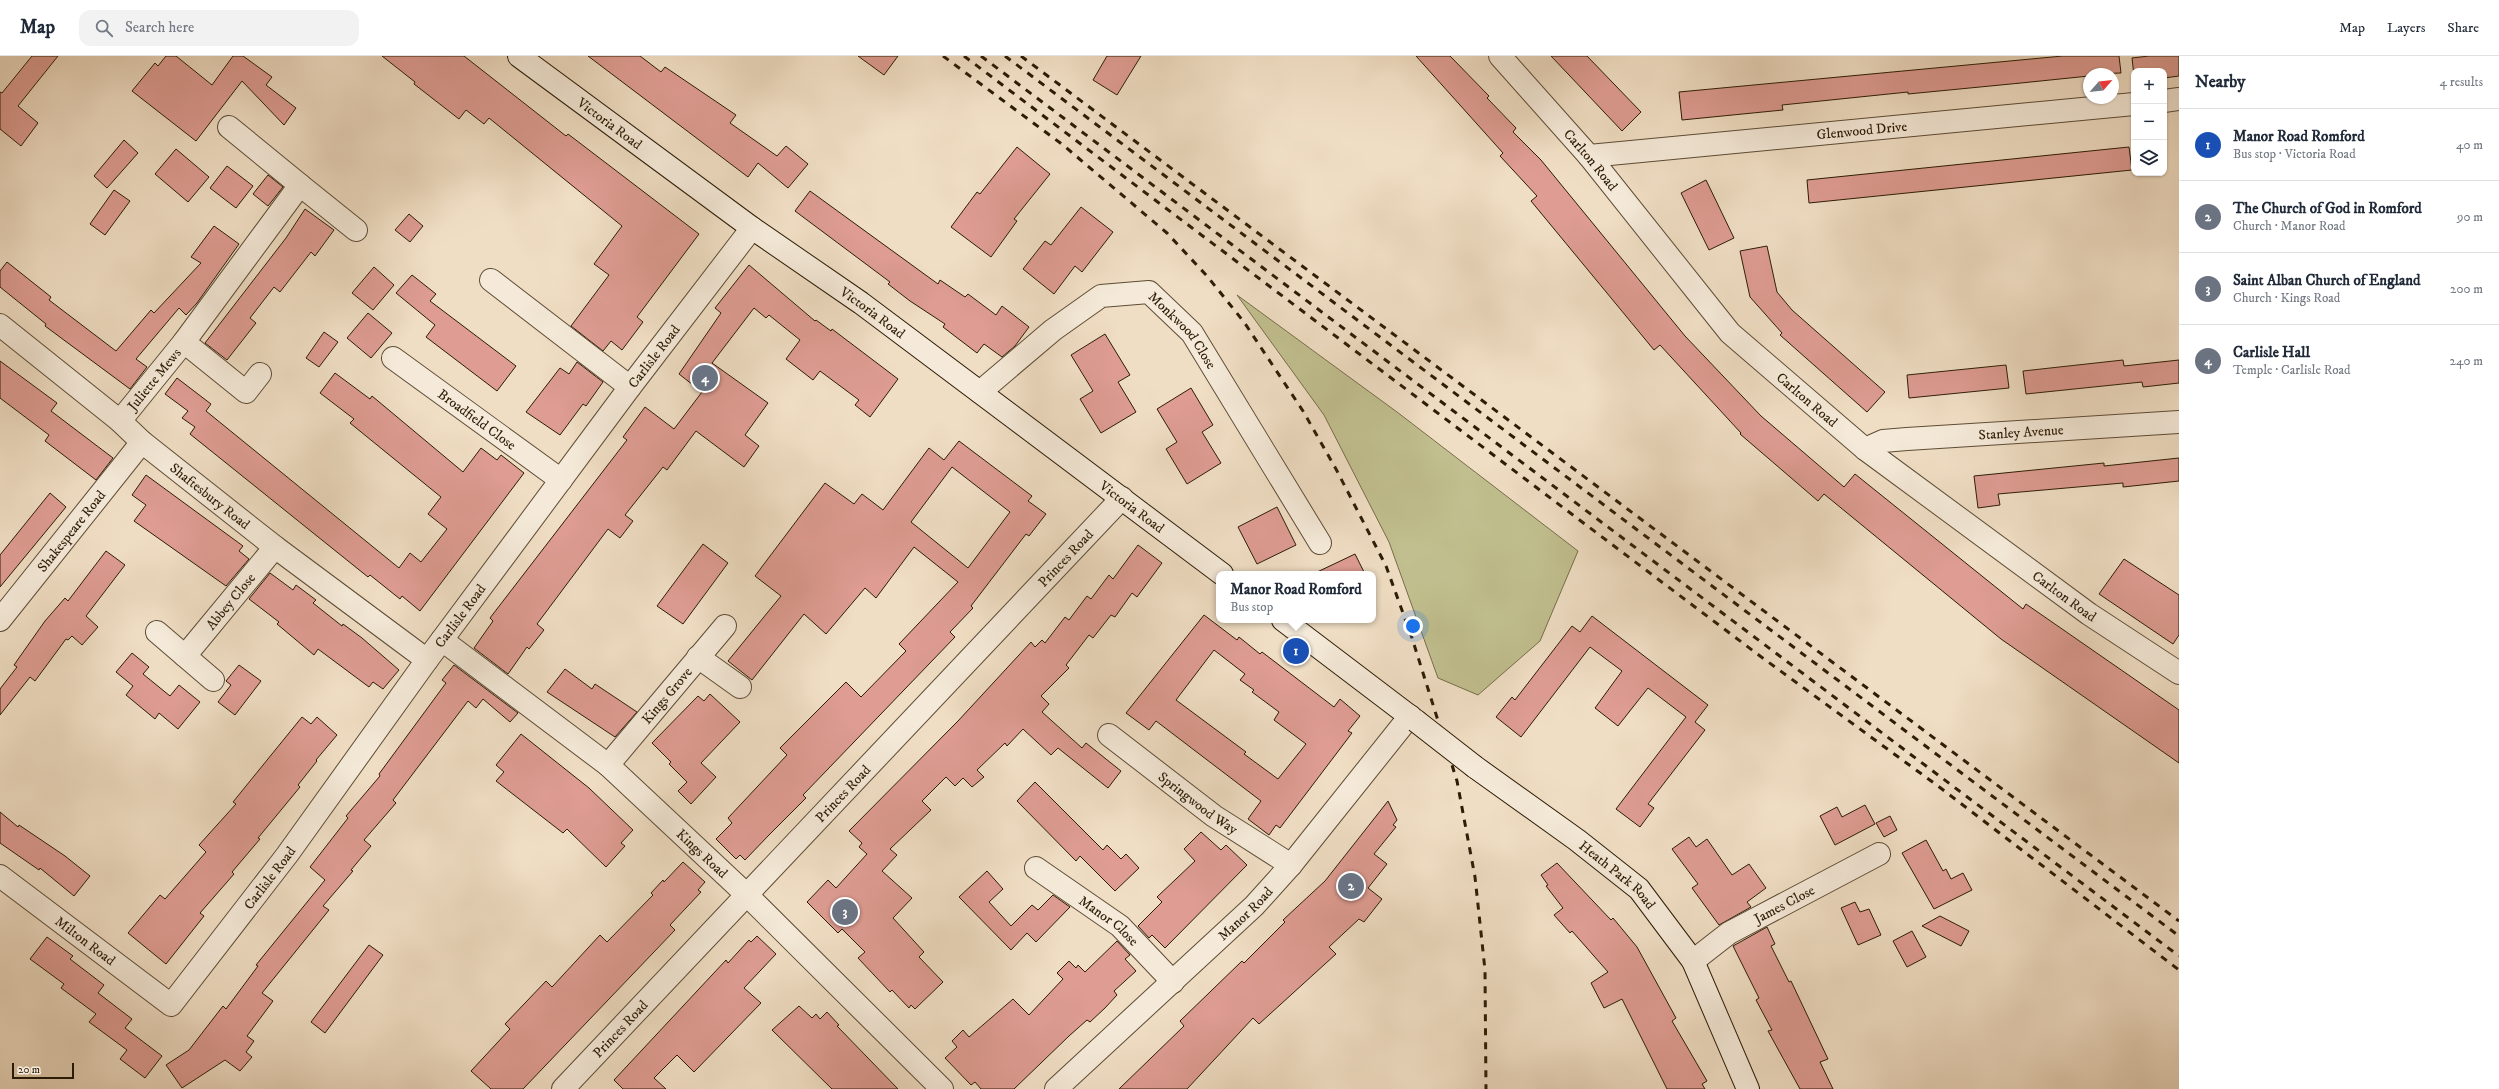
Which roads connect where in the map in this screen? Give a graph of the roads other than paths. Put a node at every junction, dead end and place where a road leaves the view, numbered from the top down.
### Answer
1 (519, 56) edge
2 (1500, 56) edge
3 (2179, 99) edge
4 (2167, 101) edge
5 (2131, 104) edge
6 (229, 127) dead end
7 (1589, 156) junction
8 (300, 185) junction
9 (752, 228) junction
10 (356, 230) dead end
11 (491, 280) dead end
12 (0, 325) edge
13 (184, 342) junction
14 (393, 358) dead end
15 (260, 374) dead end
16 (630, 387) junction
17 (980, 392) junction
18 (120, 421) junction
19 (2179, 422) edge
20 (142, 442) junction
21 (1865, 450) junction
22 (561, 480) junction
23 (1122, 498) junction
24 (1320, 543) dead end
25 (275, 547) junction
26 (1218, 571) edge
27 (0, 620) edge
28 (1287, 623) edge
29 (725, 626) dead end
30 (157, 632) dead end
31 (442, 640) junction
32 (185, 656) junction
33 (698, 656) junction
34 (427, 660) junction
35 (2179, 673) edge
36 (213, 680) dead end
37 (740, 687) dead end
38 (1413, 718) junction
39 (1109, 735) dead end
40 (608, 765) junction
41 (1879, 854) dead end
42 (1291, 865) junction
43 (1036, 868) dead end
44 (0, 876) edge
45 (748, 896) junction
46 (1693, 960) junction
47 (1173, 982) junction
48 (171, 1005) joint
49 (563, 1089) edge
50 (942, 1089) edge
51 (1056, 1089) edge
52 (1748, 1089) edge

1 - 9 street, Victoria Road
2 - 7 street, Carlton Road
3 - 4 street
5 - 7 street, Glenwood Drive
6 - 8 street
7 - 21 street, Carlton Road
8 - 10 street
8 - 13 street
9 - 16 street, Carlisle Road
9 - 17 street, Victoria Road
11 - 16 street
12 - 18 street, Shaftesbury Road
13 - 15 street, Juliette Mews
13 - 18 street, Juliette Mews
14 - 22 street, Broadfield Close
16 - 22 street, Carlisle Road
17 - 23 street, Victoria Road
17 - 24 street, Monkwood Close
18 - 20 street, Shaftesbury Road
19 - 21 street, Stanley Avenue
20 - 25 street, Shaftesbury Road
20 - 27 street, Shakespeare Road
21 - 35 street, Carlton Road
22 - 31 street, Carlisle Road
23 - 26 street, Victoria Road
23 - 45 street, Princes Road
25 - 32 street, Abbey Close
25 - 34 street, Shaftesbury Road
28 - 38 street
29 - 33 street, Kings Grove
30 - 32 street
31 - 34 street, Carlisle Road
31 - 40 street, Kings Road
32 - 36 street
33 - 37 street
33 - 40 street, Kings Grove
34 - 48 street, Carlisle Road
38 - 42 street, Manor Road
38 - 46 street, Heath Park Road, bridge
39 - 42 street, Springwood Way
40 - 45 street, Kings Road
41 - 46 street, James Close
42 - 47 street, Manor Road
43 - 47 street, Manor Close
44 - 48 street, Milton Road
45 - 49 street, Princes Road
45 - 50 street, Kings Road
46 - 52 street, Heath Park Road
47 - 51 street, Manor Road

